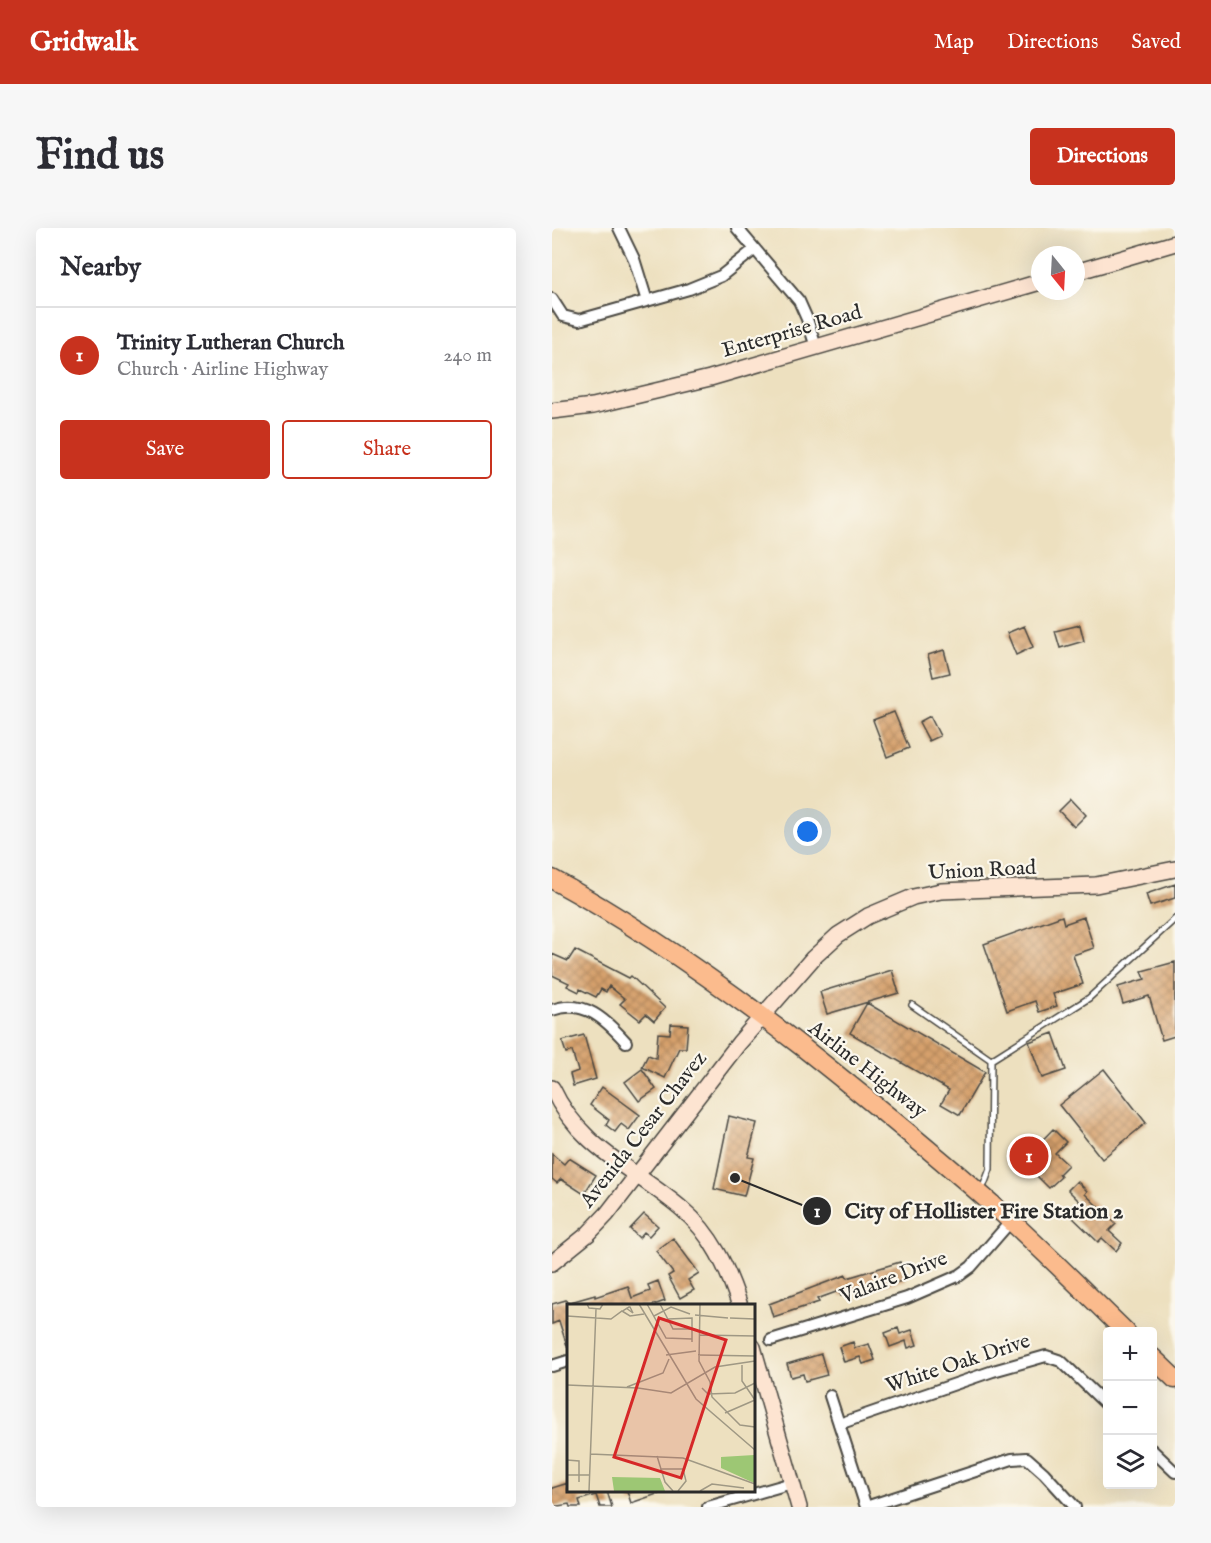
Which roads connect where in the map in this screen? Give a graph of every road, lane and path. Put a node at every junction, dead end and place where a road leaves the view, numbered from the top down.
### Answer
1 (620, 228) edge
2 (737, 228) edge
3 (1175, 243) edge
4 (755, 249) junction
5 (1085, 269) edge
6 (1031, 285) edge
7 (552, 299) edge
8 (647, 301) junction
9 (816, 347) junction
10 (552, 411) edge
11 (1175, 868) edge
12 (552, 879) edge
13 (1175, 919) edge
14 (912, 1005) dead end
15 (552, 1010) edge
16 (762, 1017) junction
17 (626, 1042) dead end
18 (991, 1060) junction
19 (552, 1088) edge
20 (636, 1175) junction
21 (980, 1195) junction
22 (1011, 1221) junction
23 (552, 1263) edge
24 (739, 1304) edge
25 (1121, 1327) edge
26 (771, 1340) dead end
27 (754, 1350) edge
28 (567, 1361) edge
29 (1157, 1362) edge
30 (552, 1366) edge
31 (1175, 1379) edge
32 (830, 1396) dead end
33 (1103, 1402) edge
34 (839, 1424) junction
35 (1157, 1455) edge
36 (1175, 1472) edge
37 (792, 1483) junction
38 (708, 1507) edge
39 (799, 1507) edge
40 (866, 1507) edge
41 (1075, 1507) edge

1 - 8 street
2 - 4 street
3 - 5 street
4 - 8 street
4 - 9 street
6 - 9 street, Enterprise Road
7 - 8 street
9 - 10 street, Enterprise Road
11 - 16 street, Union Road
12 - 16 main road, Airline Highway
13 - 18 lane
14 - 18 lane
15 - 17 street
16 - 20 street, Avenida Cesar Chavez
16 - 21 main road, Airline Highway
18 - 21 lane
19 - 20 street
20 - 23 street, Avenida Cesar Chavez
20 - 24 street
21 - 22 main road, Airline Highway
22 - 25 main road, Airline Highway
22 - 26 street, Valaire Drive
27 - 37 street
28 - 30 street
29 - 31 main road
32 - 34 street
33 - 34 street, White Oak Drive
34 - 40 street
35 - 36 street
37 - 38 street
37 - 39 street
40 - 41 street

